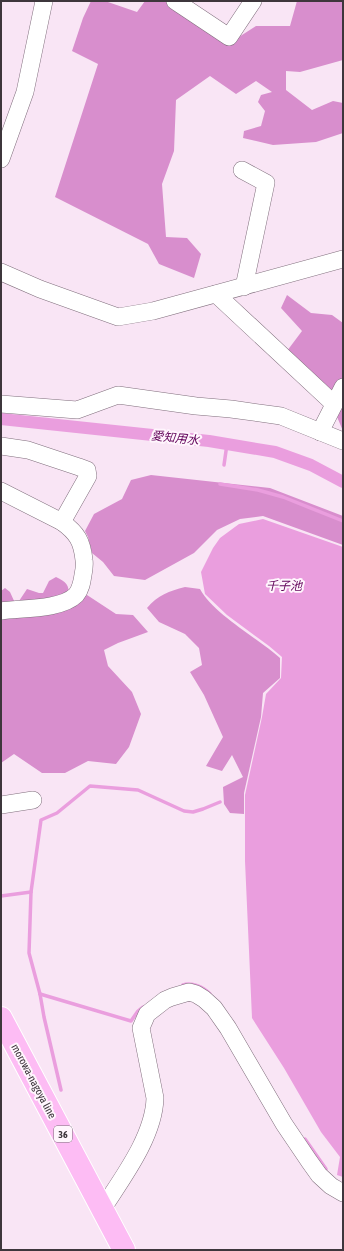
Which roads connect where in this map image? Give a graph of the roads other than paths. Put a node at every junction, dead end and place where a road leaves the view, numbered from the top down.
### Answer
1 (44, 1) edge
2 (175, 1) edge
3 (253, 1) edge
4 (1, 159) edge
5 (242, 170) dead end
6 (343, 259) edge
7 (1, 272) edge
8 (244, 287) junction
9 (216, 294) junction
10 (343, 387) edge
11 (1, 404) edge
12 (334, 404) junction
13 (320, 432) junction
14 (343, 441) edge
15 (1, 446) edge
16 (1, 490) edge
17 (62, 522) junction
18 (1, 611) edge
19 (33, 800) dead end
20 (1, 805) edge
21 (1, 1018) edge
22 (343, 1193) edge
23 (102, 1208) junction
24 (124, 1250) edge

1 - 4 street
2 - 3 street
5 - 8 street
6 - 8 street
7 - 9 street
8 - 9 street
9 - 12 street
10 - 12 street
11 - 13 street
12 - 13 street
13 - 14 street
15 - 17 street
16 - 17 street
17 - 18 street
19 - 20 street
21 - 23 main road, morowa-nagoya line / 36
22 - 23 street
23 - 24 main road, morowa-nagoya line / 36

